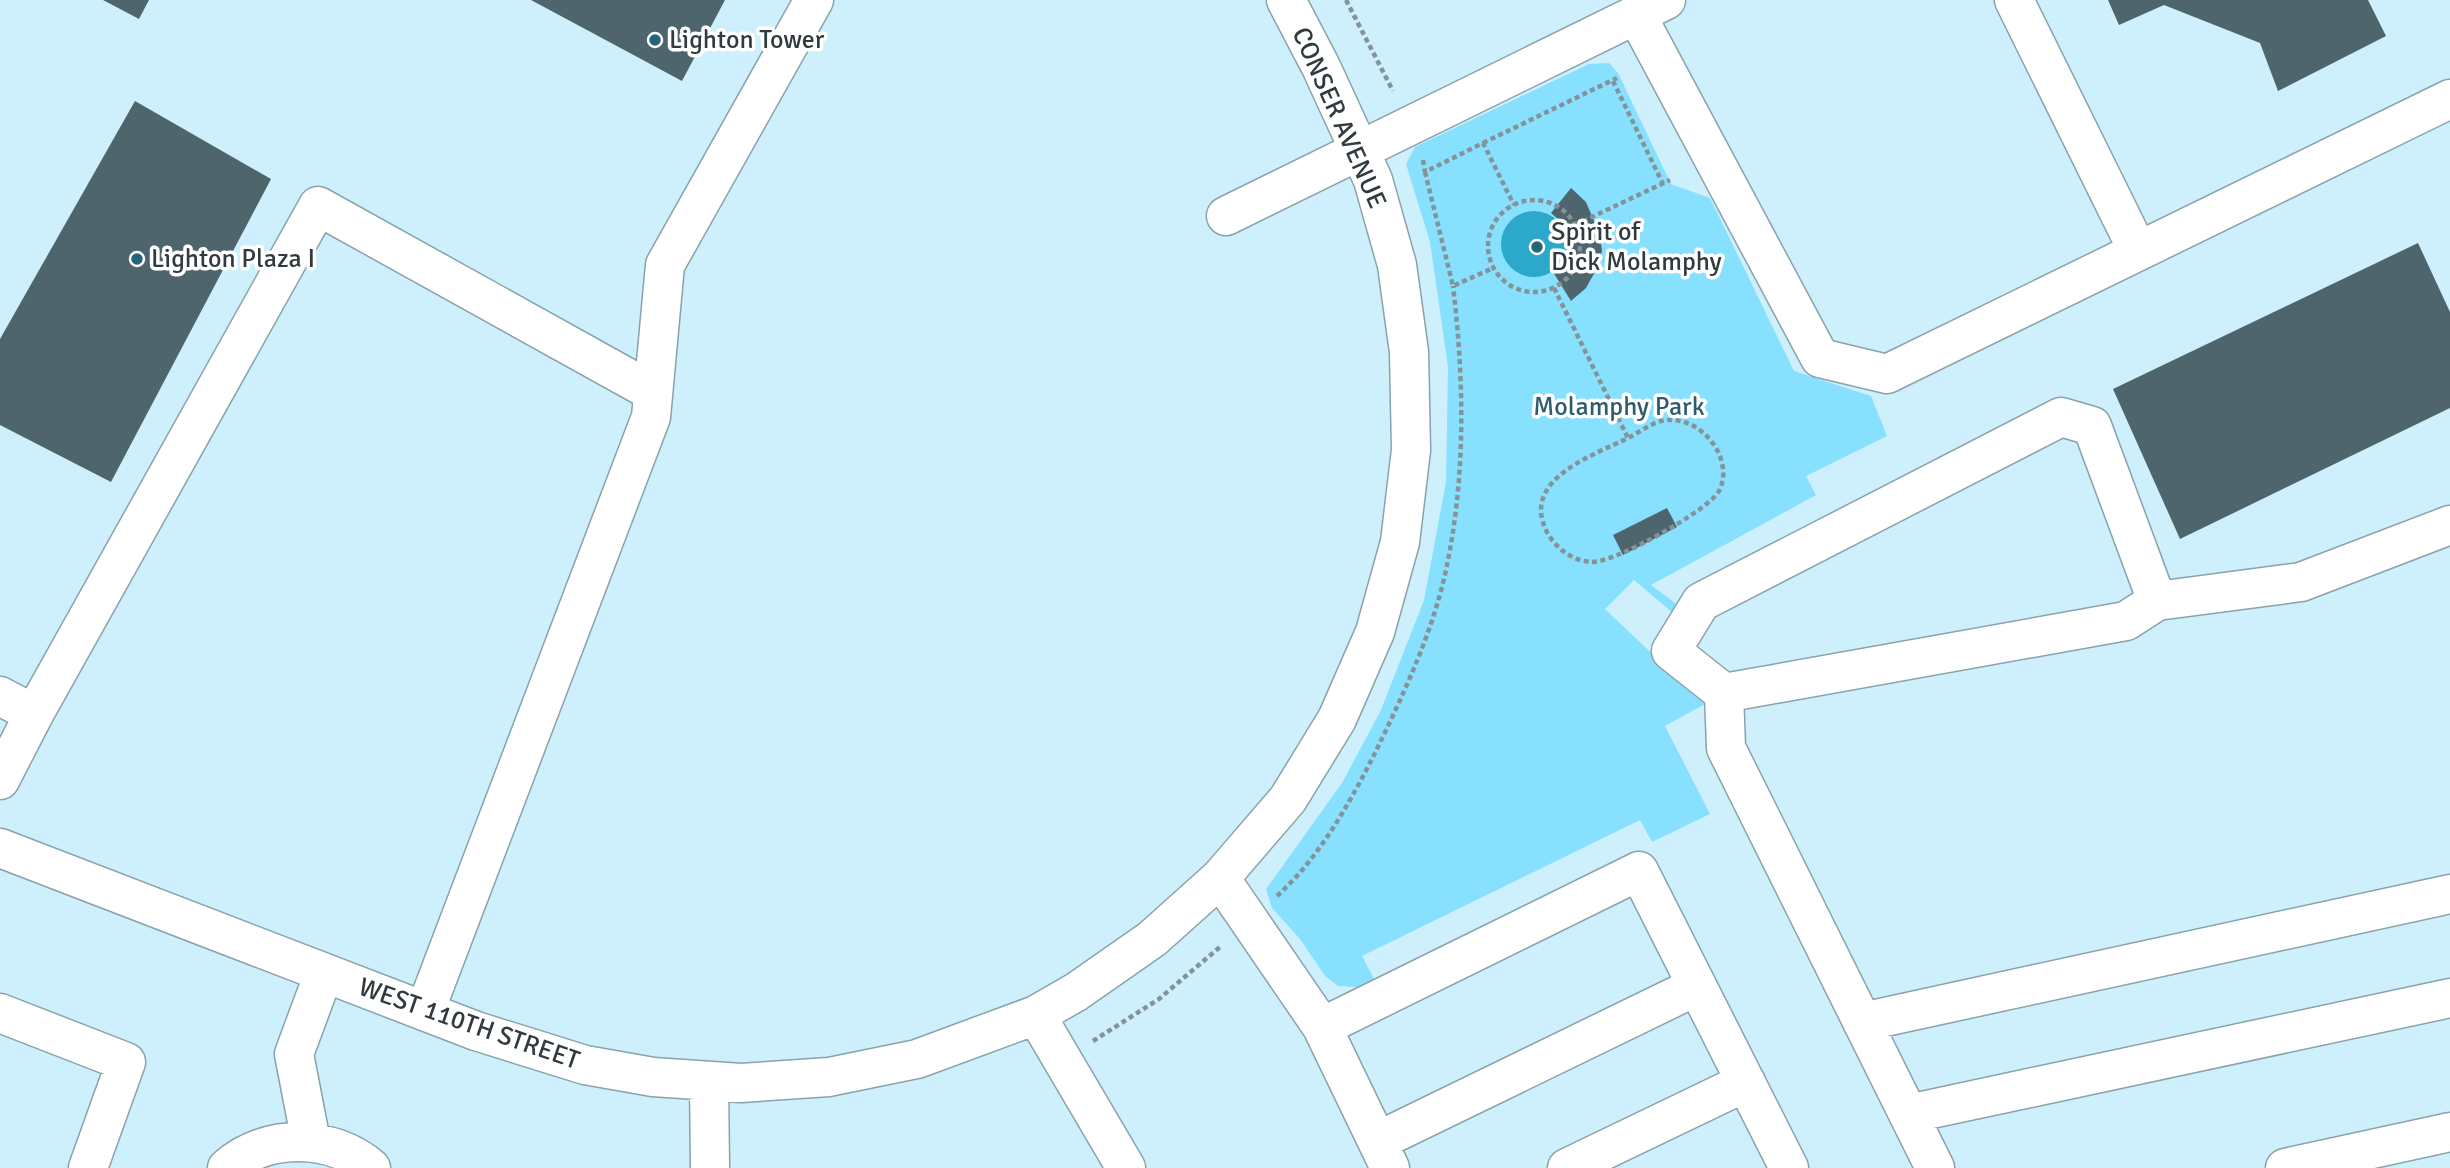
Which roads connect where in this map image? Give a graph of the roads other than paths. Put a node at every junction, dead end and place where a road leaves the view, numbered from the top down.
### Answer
1 (814, 0) edge
2 (1286, 0) edge
3 (2014, 0) edge
4 (1651, 7) edge
5 (2450, 99) edge
6 (1359, 149) junction
7 (1226, 216) dead end
8 (2138, 251) junction
9 (653, 392) junction
10 (2450, 525) edge
11 (2157, 601) junction
12 (1724, 693) junction
13 (0, 696) edge
14 (34, 714) junction
15 (0, 780) edge
16 (0, 848) edge
17 (1220, 878) junction
18 (2450, 894) edge
19 (324, 972) junction
20 (1697, 986) junction
21 (2450, 998) edge
22 (425, 1012) junction
23 (0, 1013) edge
24 (1036, 1015) junction
25 (1862, 1022) junction
26 (1322, 1027) junction
27 (709, 1081) junction
28 (1746, 1082) junction
29 (1908, 1114) junction
30 (2450, 1132) edge
31 (311, 1142) junction
32 (1384, 1155) edge
33 (88, 1168) edge
34 (227, 1168) edge
35 (371, 1168) edge
36 (710, 1168) edge
37 (1126, 1168) edge
38 (1567, 1168) edge
39 (1789, 1168) edge
40 (1935, 1168) edge
41 (2285, 1168) edge

1 - 9 street
2 - 6 street, CONSER AVENUE
3 - 8 street
4 - 6 street
4 - 8 street
5 - 8 street
6 - 7 street
6 - 17 street, CONSER AVENUE
9 - 14 street
9 - 22 street
10 - 11 street
11 - 12 street
11 - 12 street
12 - 25 street
13 - 14 street
14 - 15 street
16 - 19 street, WEST 110TH STREET
17 - 24 street, CONSER AVENUE
17 - 26 street
18 - 25 street
19 - 22 street, WEST 110TH STREET
19 - 31 street
20 - 26 street
20 - 28 street
20 - 32 street
21 - 29 street
22 - 27 street, WEST 110TH STREET
23 - 33 street
24 - 27 street, WEST 110TH STREET
24 - 37 street
25 - 29 street
26 - 32 street
27 - 36 street
28 - 38 street
28 - 39 street
29 - 40 street
30 - 41 street
31 - 34 street
31 - 35 street

